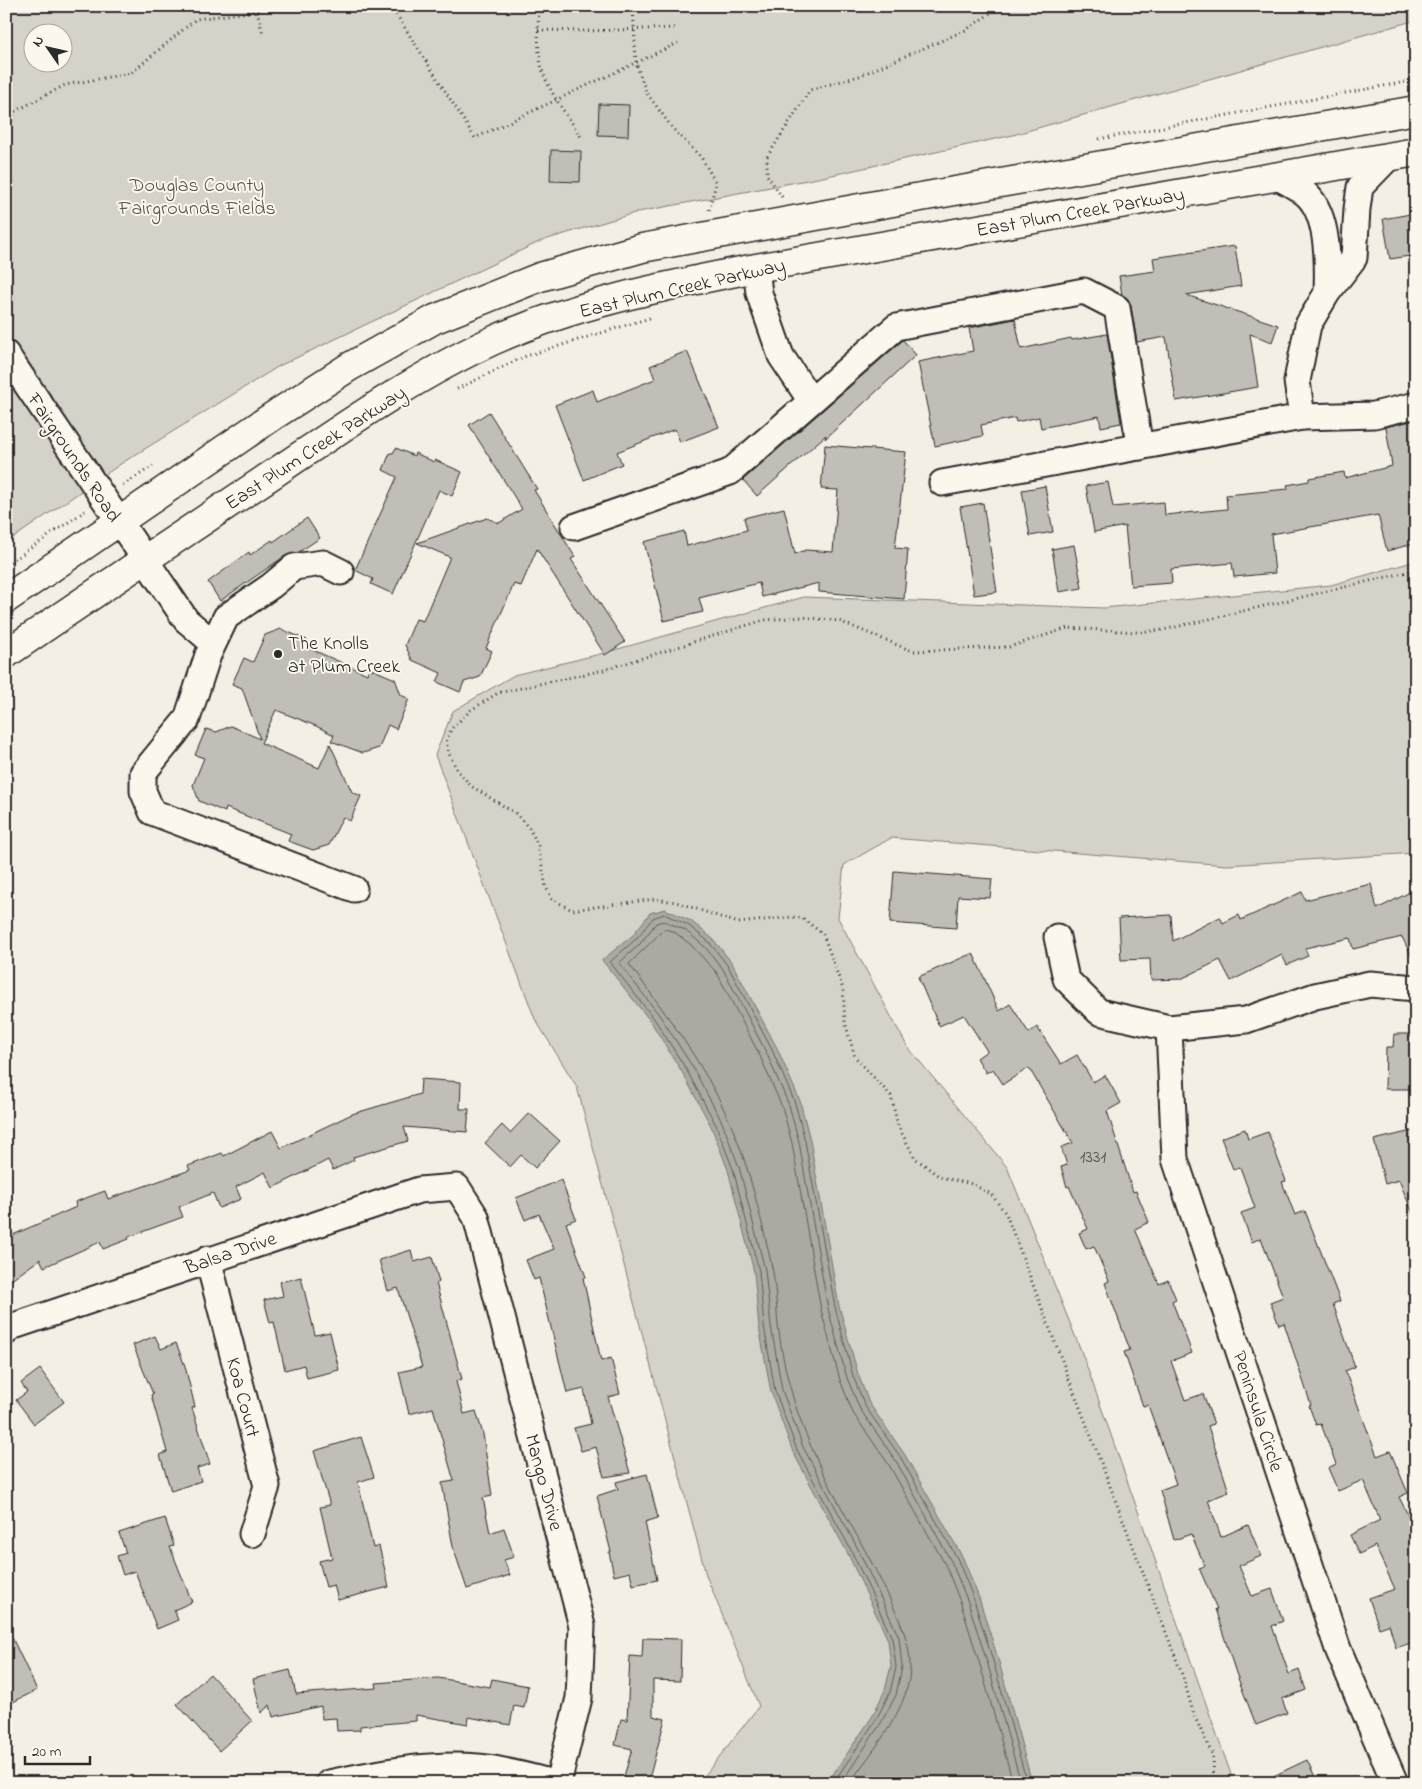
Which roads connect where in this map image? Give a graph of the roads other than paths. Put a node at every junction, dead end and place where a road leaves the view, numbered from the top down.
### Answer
1 (1416, 110) edge
2 (1416, 152) edge
3 (1389, 157) junction
4 (1277, 176) junction
5 (756, 268) junction
6 (1327, 293) junction
7 (6, 354) edge
8 (811, 401) junction
9 (1416, 405) edge
10 (1302, 417) junction
11 (1140, 447) junction
12 (942, 483) dead end
13 (119, 522) junction
14 (574, 527) dead end
15 (144, 560) junction
16 (341, 572) dead end
17 (6, 599) edge
18 (213, 643) junction
19 (12, 664) edge
20 (354, 888) dead end
21 (1057, 937) dead end
22 (1416, 988) edge
23 (1169, 1028) junction
24 (457, 1187) joint
25 (208, 1259) junction
26 (6, 1332) edge
27 (252, 1534) dead end
28 (329, 1783) edge
29 (554, 1783) edge
30 (558, 1783) edge
31 (1395, 1783) edge

1 - 13 main road, East Plum Creek Parkway
2 - 3 main road, East Plum Creek Parkway
3 - 4 main road, East Plum Creek Parkway
3 - 6 street
4 - 5 main road, East Plum Creek Parkway
4 - 6 street
5 - 8 street
5 - 15 main road, East Plum Creek Parkway
6 - 10 street
7 - 13 street, Fairgrounds Road
8 - 11 street
8 - 14 street
9 - 10 street
10 - 11 street
11 - 12 street
13 - 15 street, Fairgrounds Road
13 - 17 main road, East Plum Creek Parkway
15 - 18 street, Fairgrounds Road
15 - 19 main road, East Plum Creek Parkway
16 - 18 street
18 - 20 street
21 - 23 street
22 - 23 street
23 - 31 street, Peninsula Circle
24 - 25 street, Balsa Drive
24 - 30 street, Mango Drive
25 - 26 street, Balsa Drive
25 - 27 street, Koa Court
28 - 29 street

